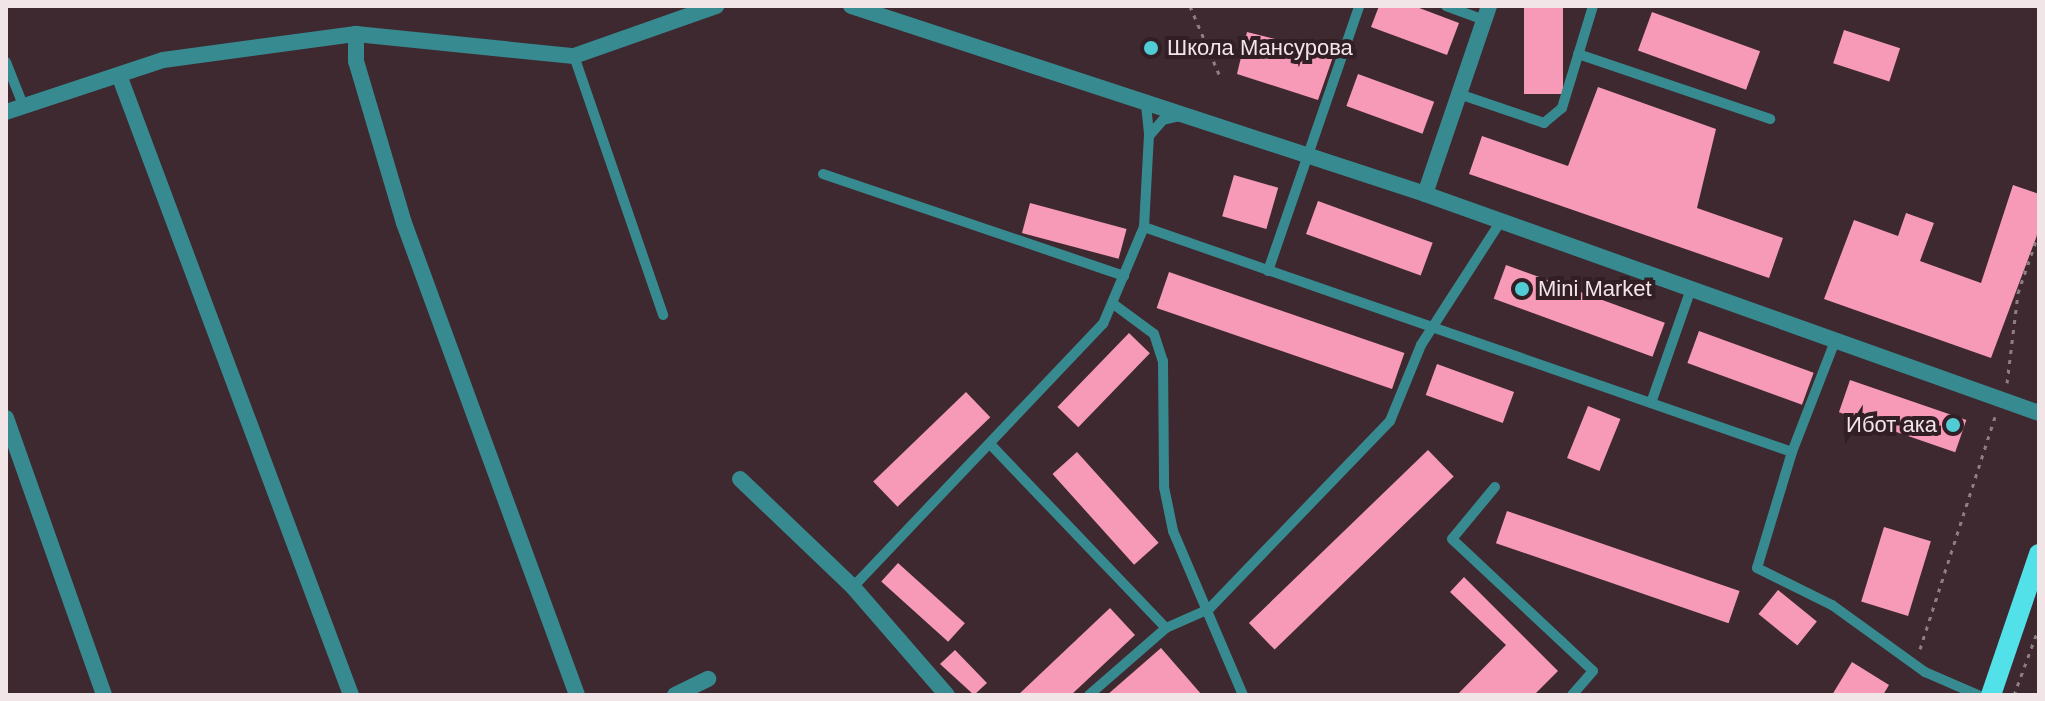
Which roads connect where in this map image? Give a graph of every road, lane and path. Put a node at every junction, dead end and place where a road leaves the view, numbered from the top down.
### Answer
1 (716, 6) edge
2 (851, 6) edge
3 (1190, 6) edge
4 (1359, 6) edge
5 (1446, 6) edge
6 (1593, 6) edge
7 (1487, 13) edge
8 (356, 34) junction
9 (1578, 54) junction
10 (574, 56) junction
11 (6, 62) edge
12 (1219, 74) dead end
13 (119, 75) junction
14 (1459, 94) junction
15 (23, 105) junction
16 (1146, 105) junction
17 (6, 112) edge
18 (1180, 116) junction
19 (1770, 119) dead end
20 (1149, 136) junction
21 (1307, 157) junction
22 (823, 174) dead end
23 (1425, 194) junction
24 (1501, 221) junction
25 (1144, 227) junction
26 (2039, 232) edge
27 (1268, 271) junction
28 (1124, 276) junction
29 (1691, 289) junction
30 (1112, 303) junction
31 (663, 315) dead end
32 (1434, 325) junction
33 (1835, 341) junction
34 (2001, 400) junction
35 (1651, 403) junction
36 (2039, 413) edge
37 (6, 418) edge
38 (991, 445) junction
39 (1792, 452) junction
40 (740, 479) dead end
41 (1495, 487) dead end
42 (2039, 554) edge
43 (853, 587) junction
44 (1209, 609) junction
45 (2039, 627) edge
46 (1166, 628) junction
47 (1919, 668) junction
48 (708, 679) dead end
49 (104, 695) edge
50 (351, 695) edge
51 (577, 695) edge
52 (675, 695) edge
53 (947, 695) edge
54 (1089, 695) edge
55 (1243, 695) edge
56 (1572, 695) edge
57 (1978, 695) edge
58 (1991, 695) edge
59 (2014, 695) edge

1 - 10 street
2 - 16 street
3 - 12 path
4 - 21 lane
5 - 7 lane
6 - 9 lane
7 - 14 street
8 - 10 street
8 - 13 street
8 - 51 street
9 - 14 lane
9 - 19 lane
10 - 31 lane
11 - 15 lane
13 - 15 street
13 - 50 street
14 - 23 street
15 - 17 street
16 - 18 street
16 - 20 lane
18 - 20 lane
18 - 21 street
20 - 25 lane
21 - 23 street
21 - 27 lane
22 - 28 lane
23 - 24 street
24 - 29 street
24 - 32 lane
25 - 27 lane
25 - 28 lane
26 - 34 path
27 - 32 lane
28 - 30 lane
29 - 33 street
29 - 35 lane
30 - 38 lane
30 - 44 lane
32 - 35 lane
32 - 44 lane
33 - 34 street
33 - 39 lane
34 - 36 street
34 - 47 path
35 - 39 lane
37 - 49 street
38 - 43 lane
38 - 46 lane
39 - 47 lane
40 - 43 street
41 - 56 lane
42 - 58 main road
43 - 53 street
44 - 46 lane
44 - 55 lane
45 - 59 path
46 - 54 lane
47 - 57 lane
48 - 52 street

